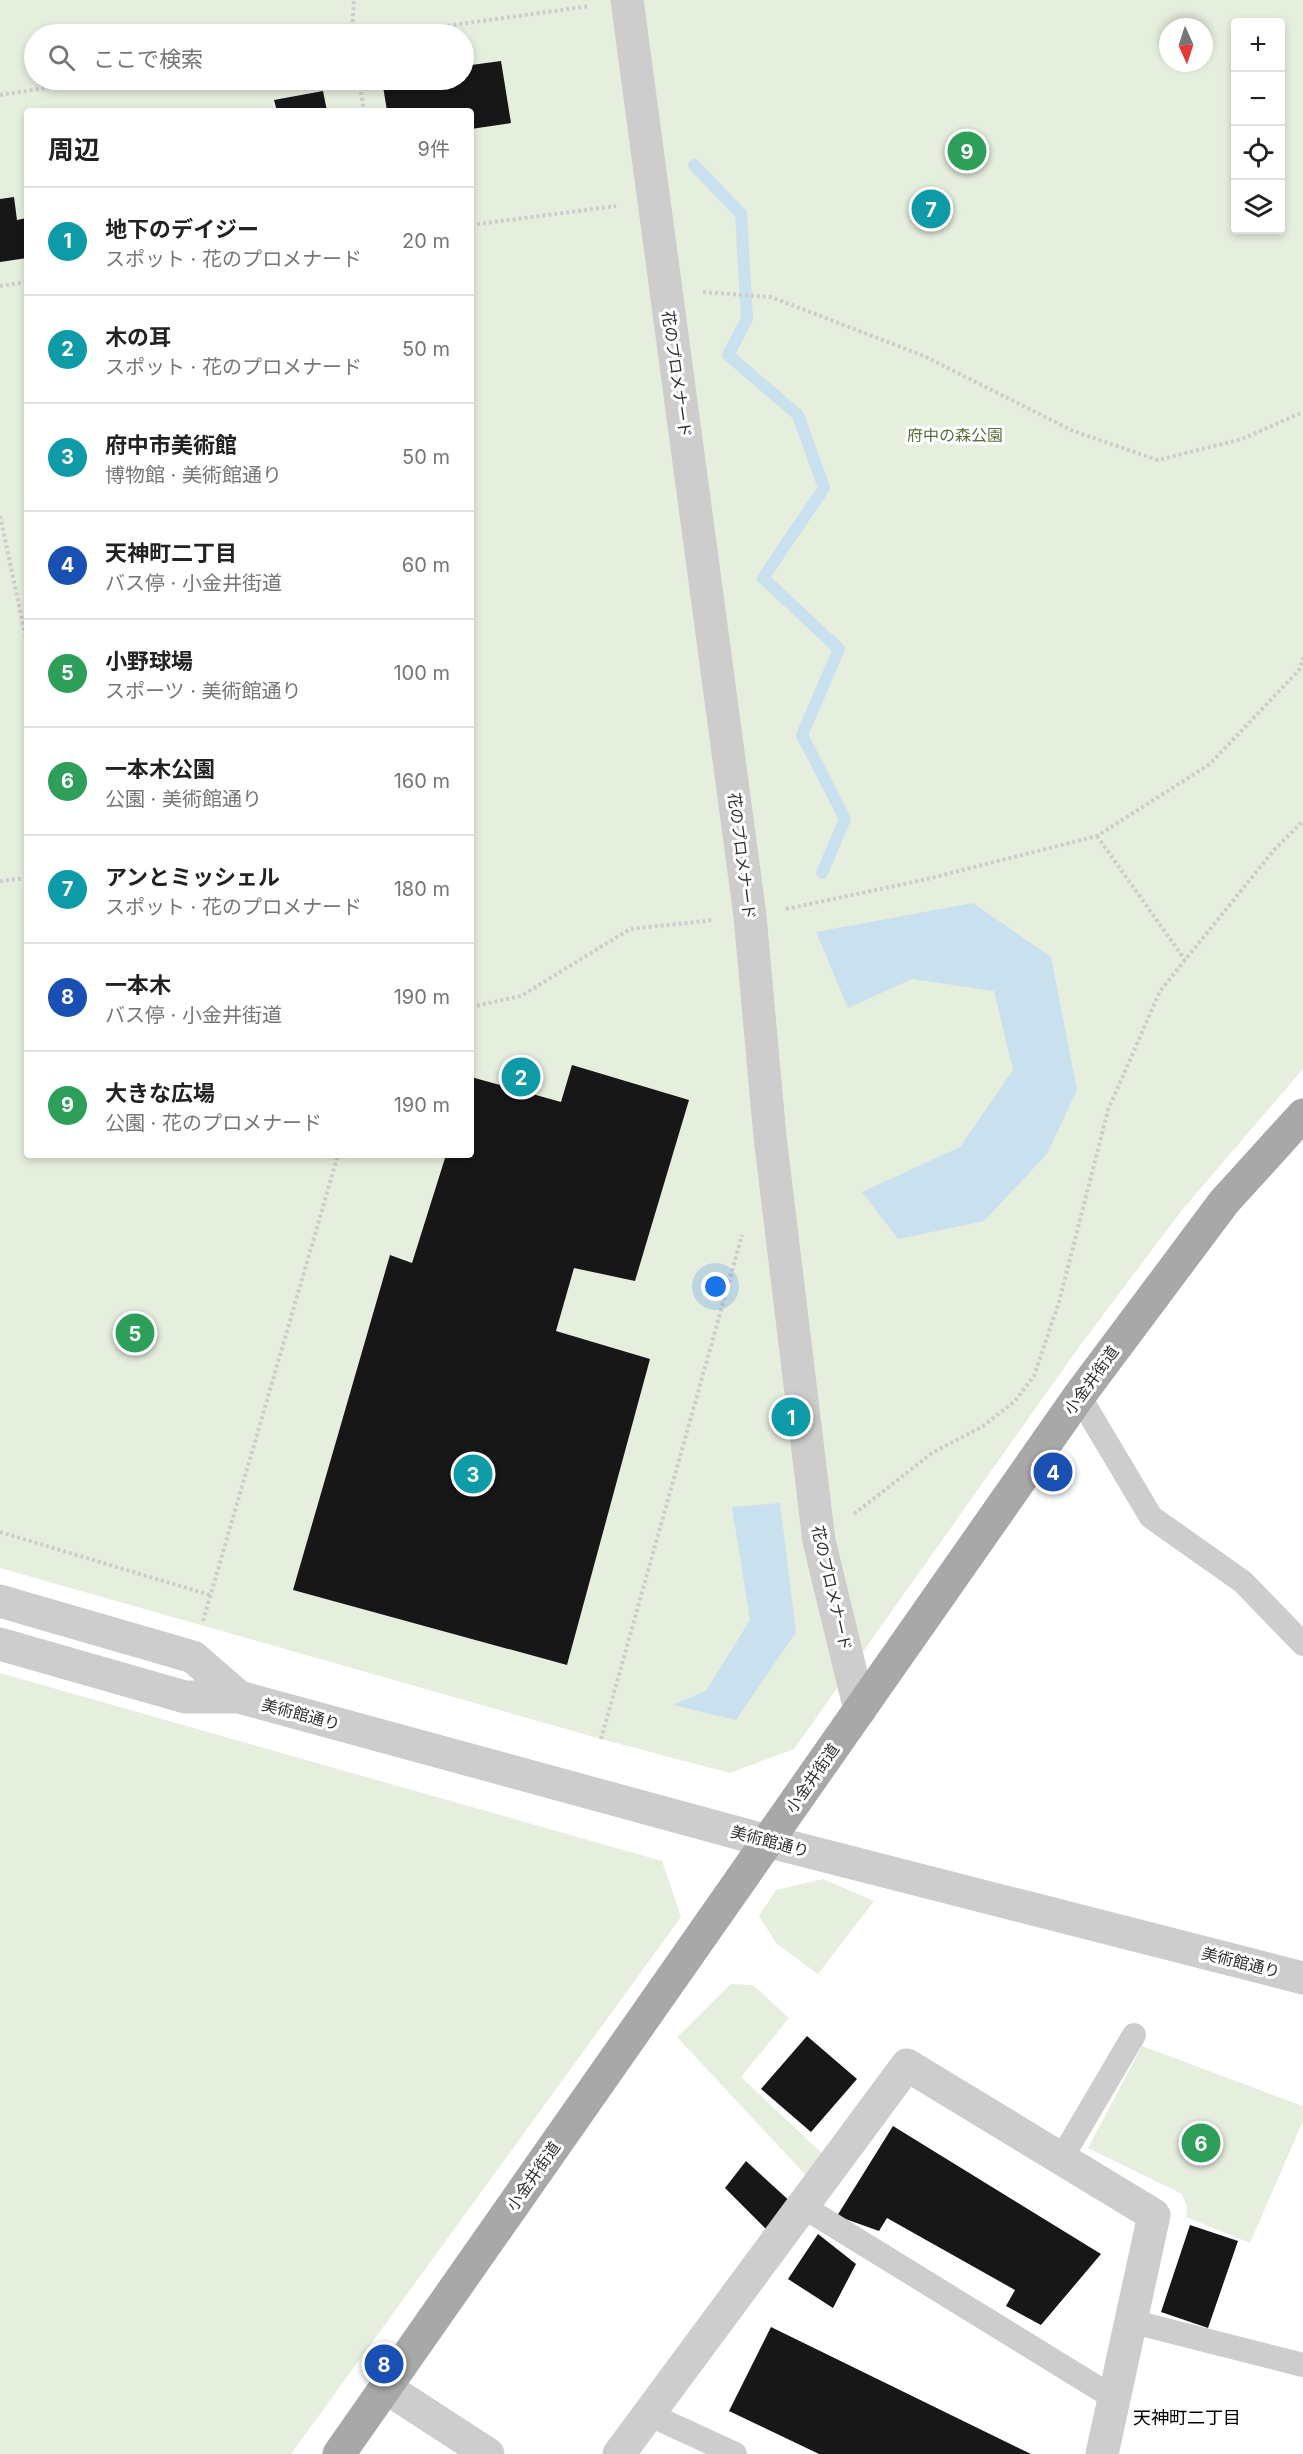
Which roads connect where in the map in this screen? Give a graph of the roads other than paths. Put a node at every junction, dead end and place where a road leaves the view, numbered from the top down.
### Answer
1 (627, 0) edge
2 (1303, 1115) edge
3 (1078, 1396) junction
4 (0, 1601) edge
5 (0, 1644) edge
6 (1303, 1644) edge
7 (239, 1697) junction
8 (860, 1710) junction
9 (767, 1840) junction
10 (1303, 1978) edge
11 (1134, 2035) dead end
12 (1061, 2158) junction
13 (802, 2206) junction
14 (1130, 2321) junction
15 (1302, 2363) edge
16 (385, 2387) junction
17 (1114, 2398) junction
18 (648, 2414) junction
19 (339, 2454) edge
20 (488, 2454) edge
21 (619, 2454) edge
22 (735, 2454) edge
23 (1102, 2454) edge

1 - 8 street, 花のプロメナード
2 - 3 main road, 小金井街道
3 - 6 lane
3 - 8 main road, 小金井街道
4 - 7 street, 美術館通り
5 - 7 street, 美術館通り
7 - 9 street, 美術館通り
8 - 9 main road, 小金井街道
9 - 10 street, 美術館通り
9 - 16 main road, 小金井街道
11 - 12 lane
12 - 13 street
12 - 14 street
13 - 17 lane
13 - 18 street
14 - 15 lane
14 - 17 street
16 - 19 main road, 小金井街道
16 - 20 street
17 - 23 street
18 - 21 street
18 - 22 lane

